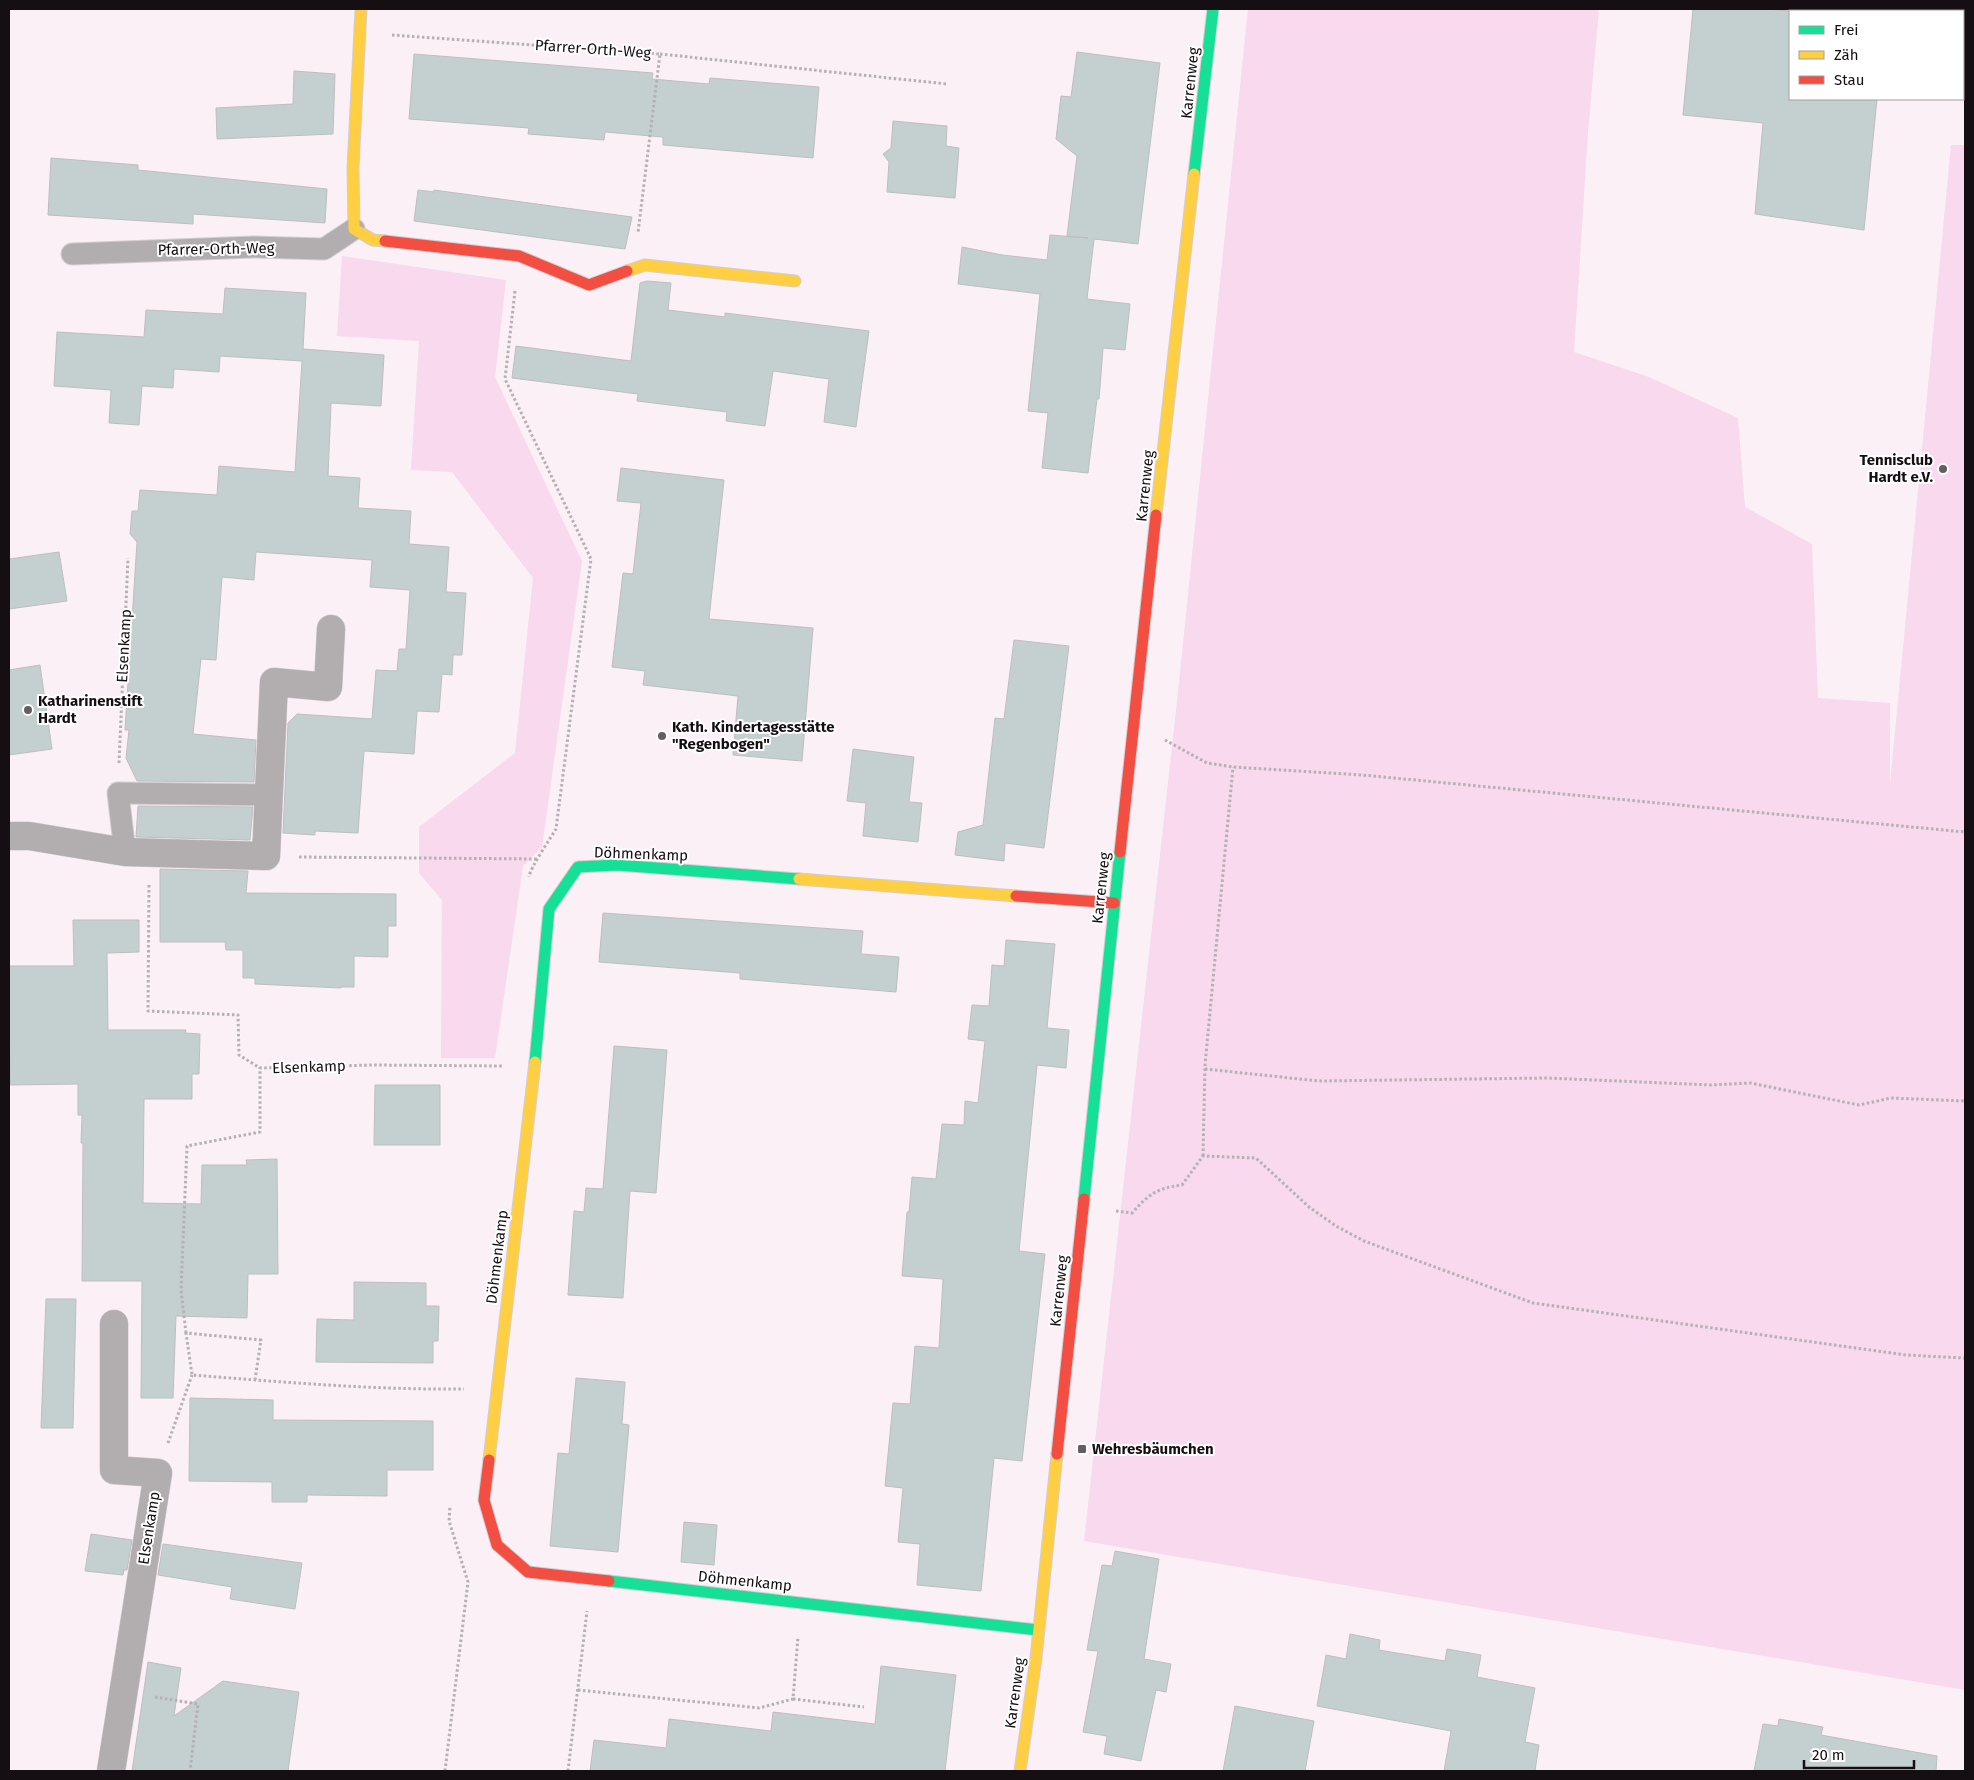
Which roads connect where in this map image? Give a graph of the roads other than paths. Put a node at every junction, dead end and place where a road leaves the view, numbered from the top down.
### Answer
1 (361, 9) edge
2 (1213, 9) edge
3 (354, 229) junction
4 (72, 254) dead end
5 (795, 281) dead end
6 (331, 629) dead end
7 (269, 795) junction
8 (19, 836) edge
9 (138, 853) junction
10 (1114, 903) junction
11 (114, 1324) dead end
12 (1038, 1630) junction
13 (111, 1771) edge
14 (1020, 1771) edge

1 - 3 street
2 - 10 street, Karrenweg
3 - 4 lane, Pfarrer-Orth-Weg
3 - 5 street
6 - 7 street
7 - 9 street
7 - 9 lane
8 - 9 street
10 - 12 street, Karrenweg
10 - 12 street, Döhmenkamp
11 - 13 street, Elsenkamp
12 - 14 street, Karrenweg

